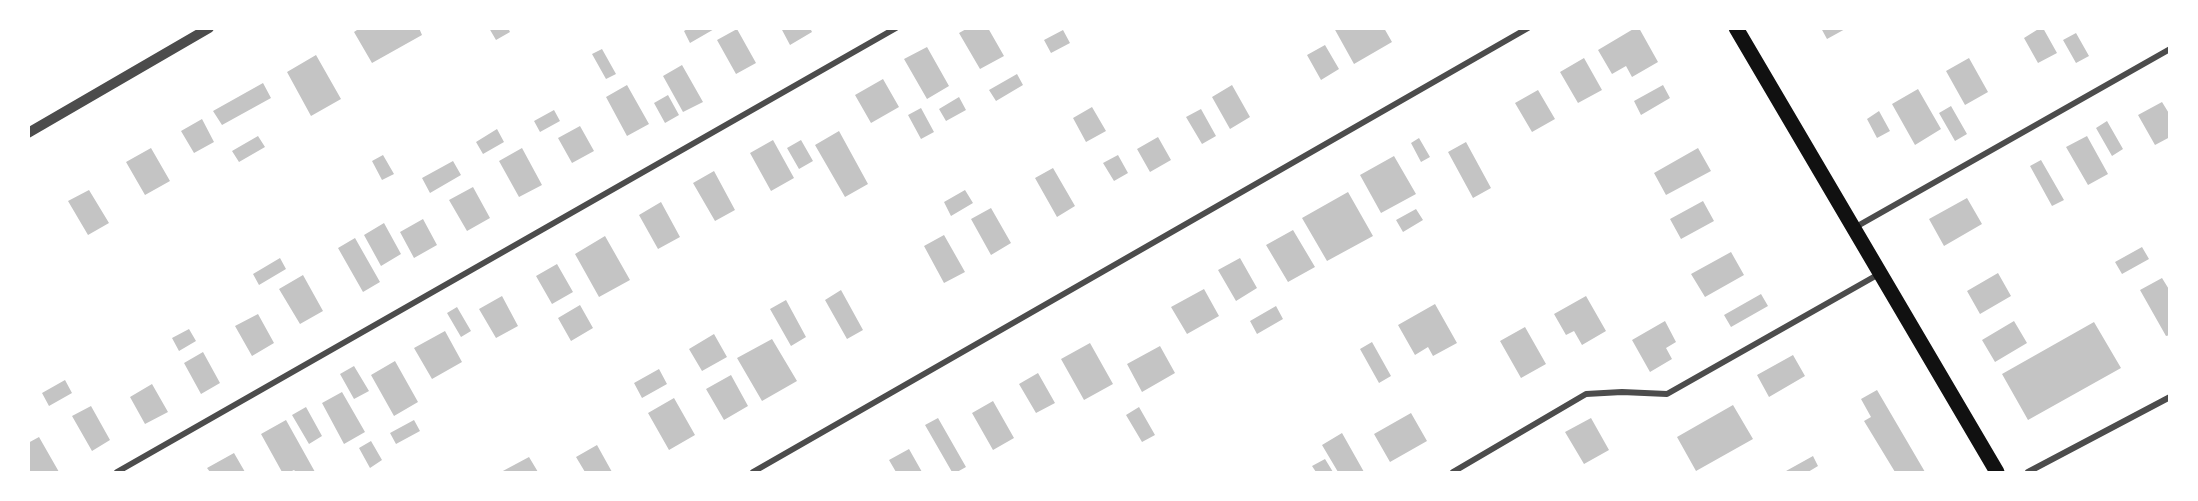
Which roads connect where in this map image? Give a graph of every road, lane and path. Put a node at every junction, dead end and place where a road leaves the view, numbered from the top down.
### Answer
1 (209, 28) edge
2 (896, 28) edge
3 (1528, 28) edge
4 (1736, 28) edge
5 (2169, 50) edge
6 (28, 133) edge
7 (1854, 229) junction
8 (1880, 273) junction
9 (2169, 397) edge
10 (117, 472) edge
11 (753, 472) edge
12 (1453, 472) edge
13 (1997, 472) edge
14 (2028, 472) edge

1 - 6 street
2 - 10 street
3 - 11 street
4 - 7 main road
5 - 7 street
7 - 8 main road
8 - 12 street
8 - 13 main road
9 - 14 street

